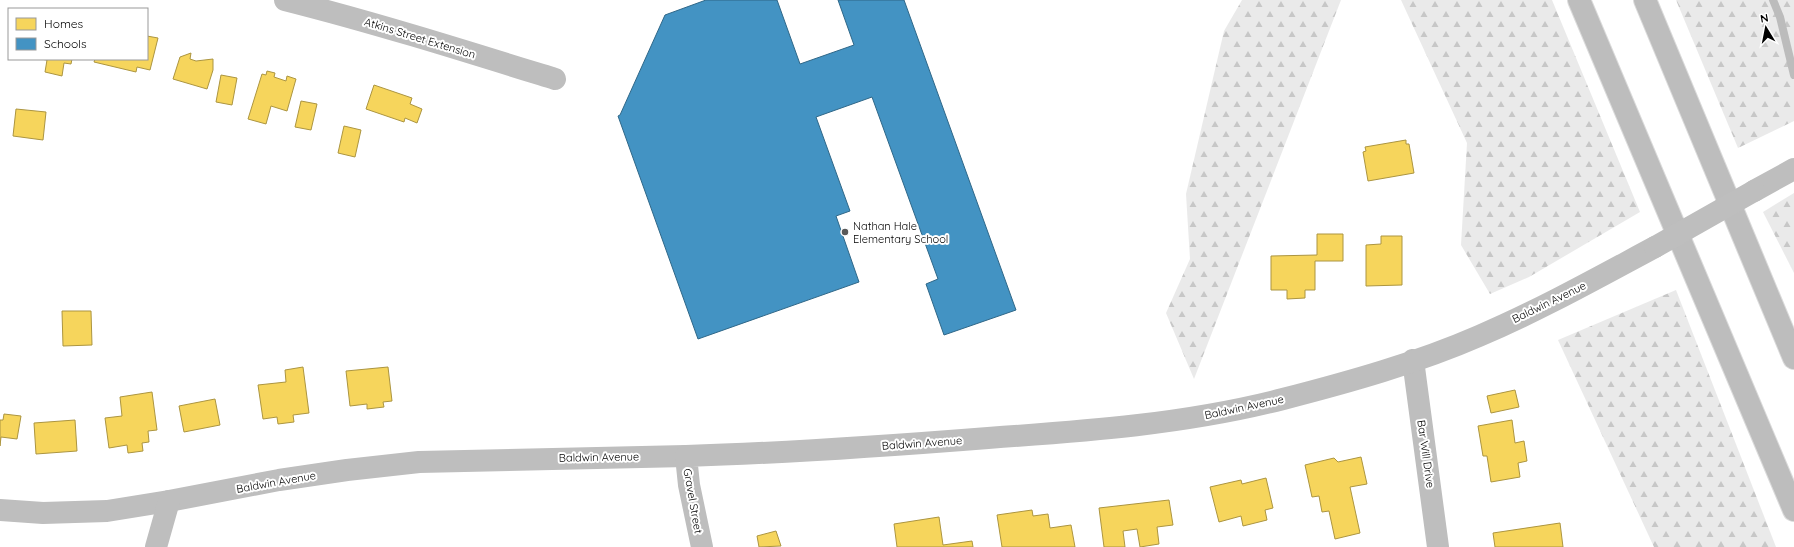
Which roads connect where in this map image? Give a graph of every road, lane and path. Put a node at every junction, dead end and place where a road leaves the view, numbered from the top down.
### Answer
1 (285, 0) edge
2 (1579, 0) edge
3 (1645, 0) edge
4 (555, 79) dead end
5 (1794, 169) edge
6 (1794, 358) edge
7 (1414, 360) junction
8 (686, 456) junction
9 (169, 501) junction
10 (0, 510) edge
11 (1794, 510) edge
12 (156, 547) edge
13 (702, 547) edge
14 (1438, 547) edge

1 - 4 street, Atkins Street Extension
2 - 11 highway
3 - 6 highway
5 - 7 street, Baldwin Avenue, bridge
7 - 8 street, Baldwin Avenue
7 - 14 street, Bar Will Drive
8 - 9 street, Baldwin Avenue
8 - 13 street, Gravel Street
9 - 10 street, Baldwin Avenue
9 - 12 street

